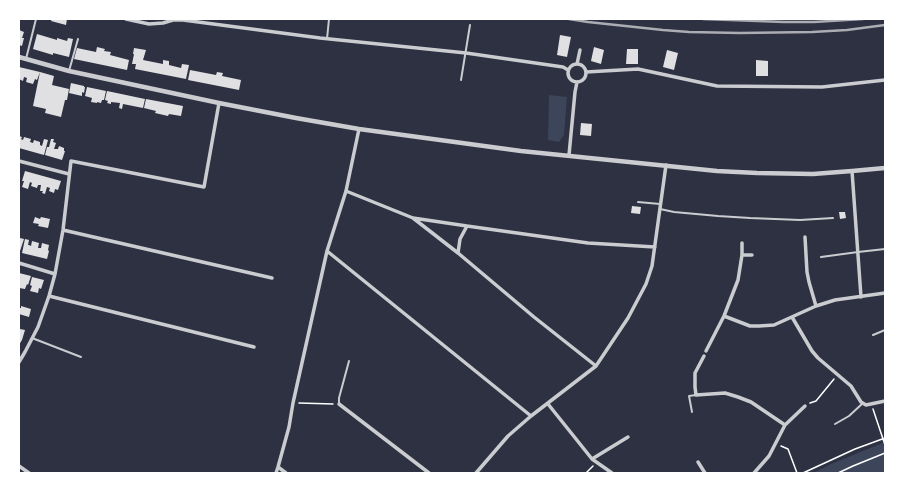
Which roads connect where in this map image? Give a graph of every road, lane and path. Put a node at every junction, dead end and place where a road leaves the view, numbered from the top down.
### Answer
1 (36, 19) edge
2 (126, 19) edge
3 (329, 19) edge
4 (470, 25) dead end
5 (327, 39) junction
6 (78, 40) dead end
7 (580, 50) dead end
8 (466, 53) junction
9 (19, 57) edge
10 (26, 59) junction
11 (577, 64) junction
12 (568, 70) junction
13 (69, 71) junction
14 (586, 72) junction
15 (461, 80) dead end
16 (885, 80) edge
17 (577, 82) junction
18 (219, 103) junction
19 (359, 129) junction
20 (570, 155) junction
21 (19, 161) edge
22 (666, 165) junction
23 (885, 168) edge
24 (852, 171) junction
25 (69, 174) junction
26 (346, 191) junction
27 (638, 202) dead end
28 (661, 205) junction
29 (660, 210) junction
30 (413, 218) junction
31 (833, 218) dead end
32 (467, 226) junction
33 (63, 230) junction
34 (805, 237) dead end
35 (742, 243) dead end
36 (655, 248) junction
37 (885, 249) edge
38 (327, 251) junction
39 (858, 252) junction
40 (458, 253) junction
41 (742, 255) junction
42 (752, 255) dead end
43 (821, 257) dead end
44 (19, 263) edge
45 (55, 274) junction
46 (272, 278) dead end
47 (885, 293) edge
48 (49, 296) junction
49 (861, 297) junction
50 (816, 306) junction
51 (724, 316) junction
52 (792, 317) junction
53 (885, 330) edge
54 (873, 336) dead end
55 (32, 338) junction
56 (254, 347) dead end
57 (706, 350) dead end
58 (704, 356) dead end
59 (80, 357) dead end
60 (349, 361) dead end
61 (19, 362) edge
62 (596, 366) junction
63 (837, 374) junction
64 (696, 395) junction
65 (885, 401) edge
66 (293, 403) junction
67 (863, 403) junction
68 (339, 404) junction
69 (548, 404) junction
70 (872, 404) junction
71 (805, 406) joint
72 (692, 412) dead end
73 (531, 416) junction
74 (835, 424) dead end
75 (785, 425) junction
76 (628, 437) dead end
77 (884, 439) edge
78 (776, 443) junction
79 (885, 445) edge
80 (885, 453) edge
81 (592, 459) junction
82 (597, 462) junction
83 (698, 462) dead end
84 (19, 466) edge
85 (278, 467) junction
86 (29, 473) edge
87 (276, 473) edge
88 (286, 473) edge
89 (429, 473) edge
90 (476, 473) edge
91 (586, 473) edge
92 (612, 473) edge
93 (705, 473) edge
94 (754, 473) edge
95 (797, 473) edge
96 (803, 473) edge
97 (838, 473) edge

1 - 10 lane
2 - 5 street
3 - 5 lane
4 - 8 lane
5 - 8 street
6 - 13 lane
7 - 11 street
8 - 12 street
8 - 15 lane
9 - 10 street
10 - 13 street
11 - 12 street
11 - 14 street
12 - 17 street
13 - 18 street
14 - 16 street
14 - 17 street
17 - 20 street
18 - 19 street
18 - 25 street
19 - 20 street
19 - 26 street
20 - 22 street
21 - 25 street
22 - 24 street
22 - 28 street
23 - 24 street
24 - 39 street
25 - 33 street
26 - 30 street
26 - 38 street
27 - 28 lane
28 - 29 street
29 - 31 lane
29 - 36 street
30 - 32 street
30 - 40 street
32 - 36 street
32 - 40 street
33 - 45 street
33 - 46 street
34 - 50 street
35 - 41 street
36 - 62 street
37 - 39 lane
38 - 66 street
38 - 73 street
39 - 43 lane
39 - 49 street
40 - 62 street
41 - 42 street
41 - 51 street
44 - 45 street
45 - 48 street
47 - 49 street
48 - 55 street
48 - 56 street
49 - 50 street
50 - 52 street
51 - 52 street
51 - 57 street
52 - 63 street
53 - 54 lane
55 - 59 lane
55 - 61 street
58 - 64 street
60 - 68 lane
62 - 69 street
63 - 67 street
63 - 71 path
64 - 72 lane
64 - 75 street
65 - 70 street
66 - 68 path
66 - 85 street
67 - 70 street
67 - 74 lane
68 - 89 street
69 - 73 street
69 - 81 street
70 - 77 path
71 - 75 street
73 - 90 street
75 - 78 street
76 - 81 street
77 - 79 path
77 - 96 path
78 - 94 street
78 - 95 path
80 - 97 path
81 - 82 street
82 - 91 path
82 - 92 street
83 - 93 street
84 - 86 street
85 - 87 street
85 - 88 street

